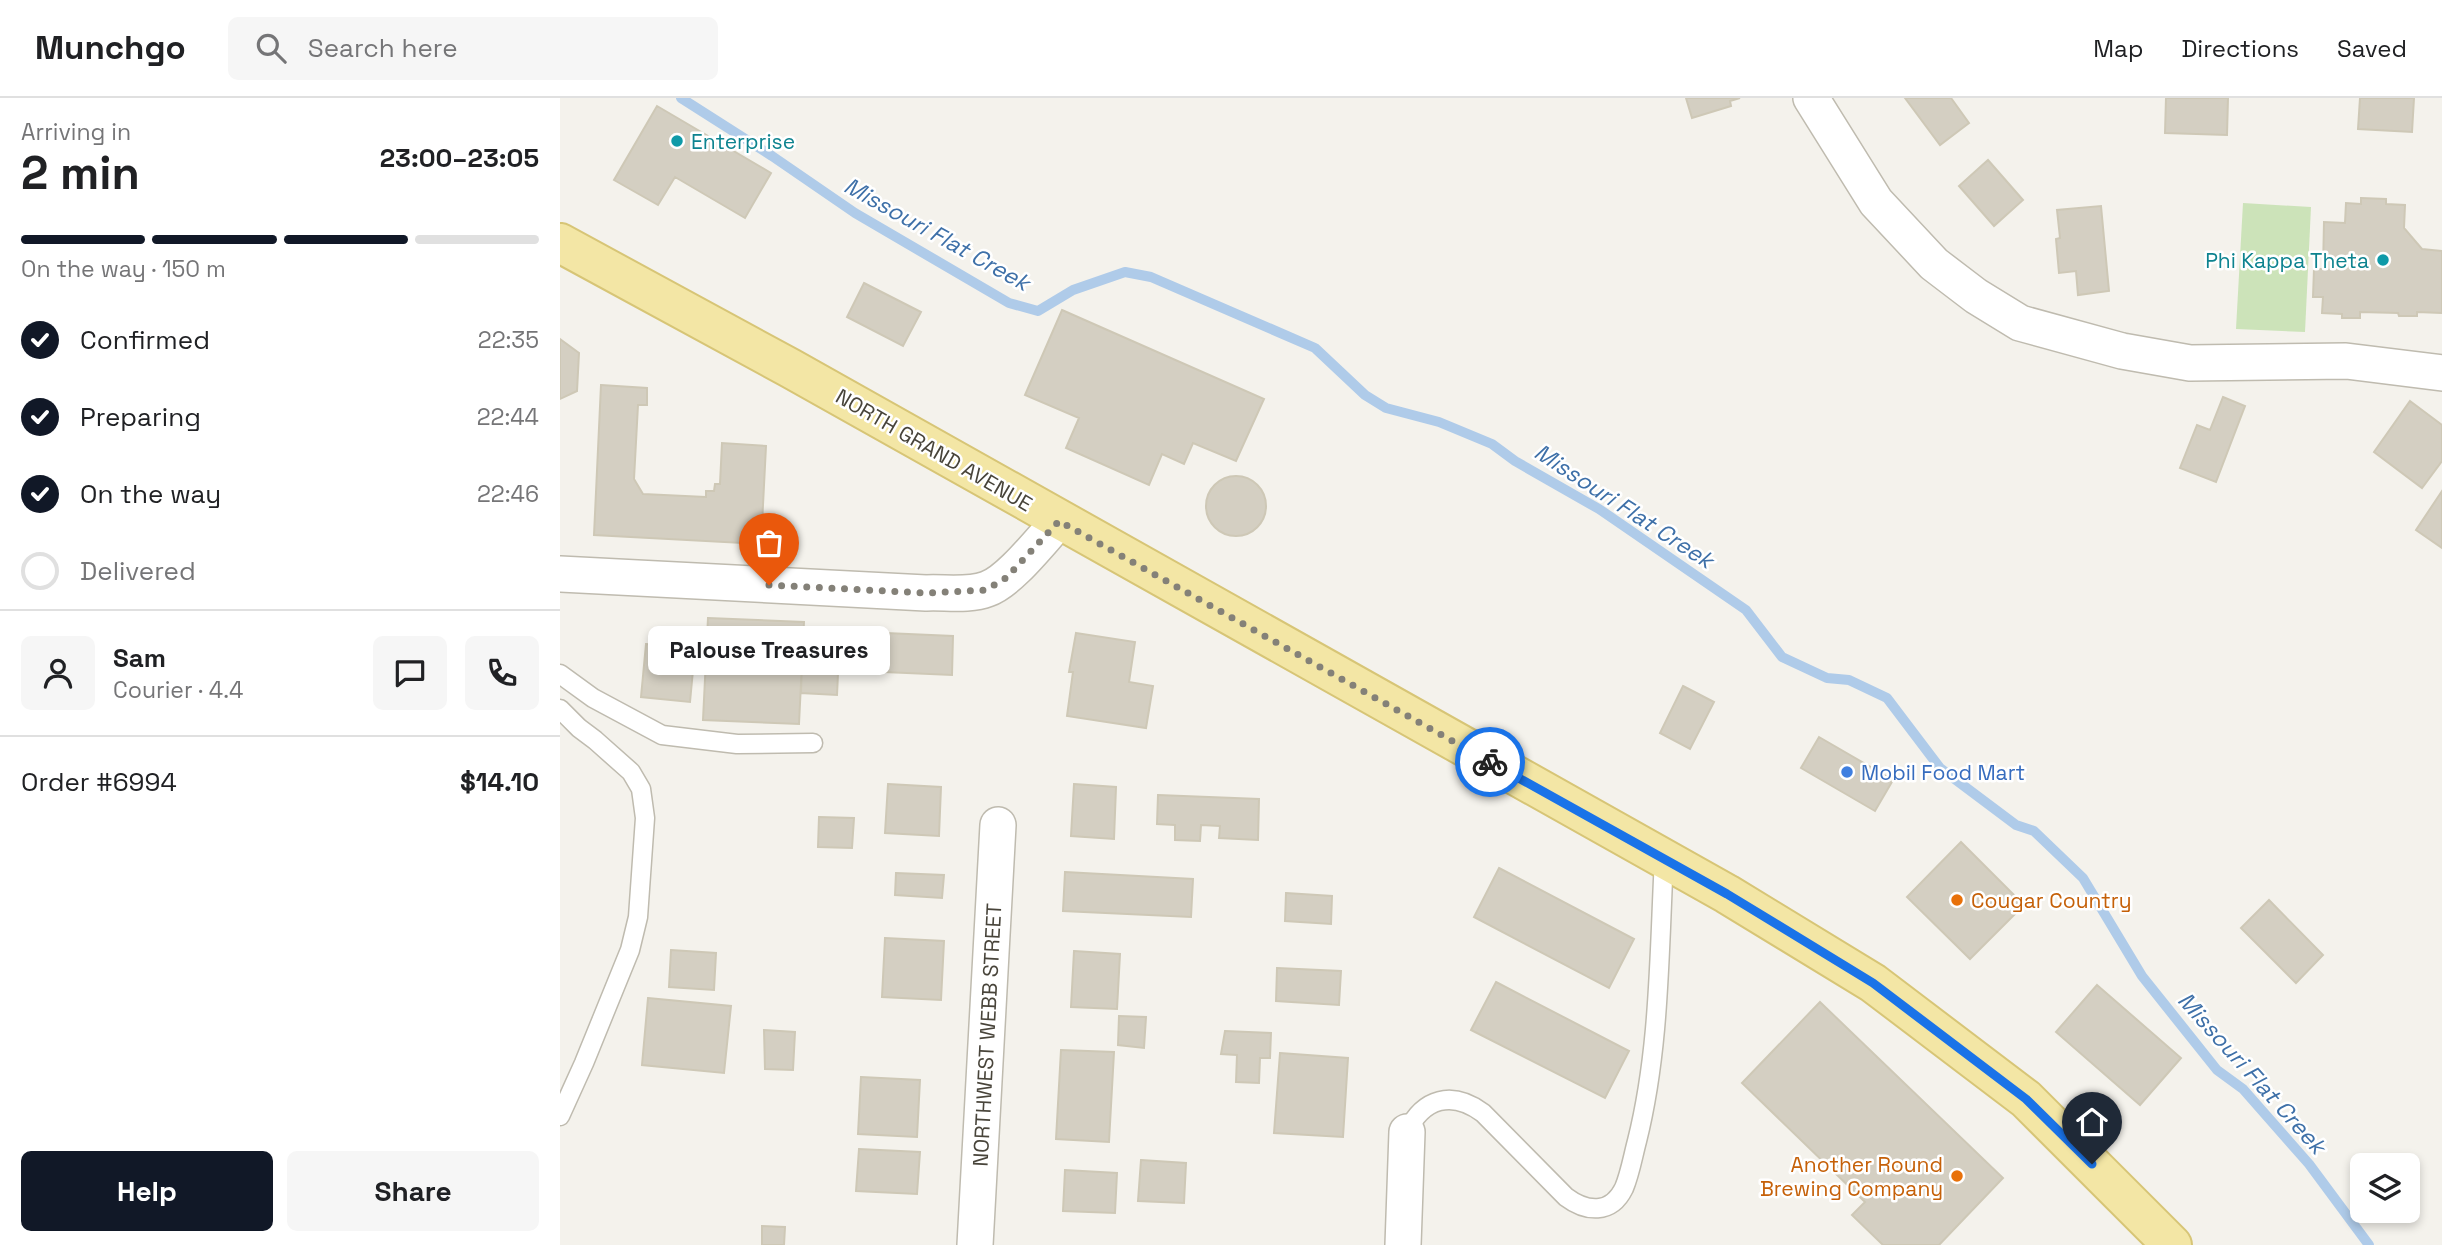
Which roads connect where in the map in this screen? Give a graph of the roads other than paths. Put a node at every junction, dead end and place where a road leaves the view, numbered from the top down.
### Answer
1 (1811, 98) edge
2 (560, 243) edge
3 (2442, 373) edge
4 (1059, 521) junction
5 (560, 574) edge
6 (560, 674) edge
7 (560, 709) edge
8 (813, 743) dead end
9 (998, 825) dead end
10 (1664, 859) junction
11 (560, 1116) edge
12 (1407, 1132) joint
13 (975, 1245) edge
14 (1403, 1245) edge
15 (2172, 1245) edge

1 - 3 street
2 - 4 main road, NORTH GRAND AVENUE
4 - 5 street
4 - 10 main road, NORTH GRAND AVENUE
6 - 8 lane
7 - 11 lane
9 - 13 street, NORTHWEST WEBB STREET
10 - 12 lane
10 - 15 main road, NORTH GRAND AVENUE
12 - 14 street

